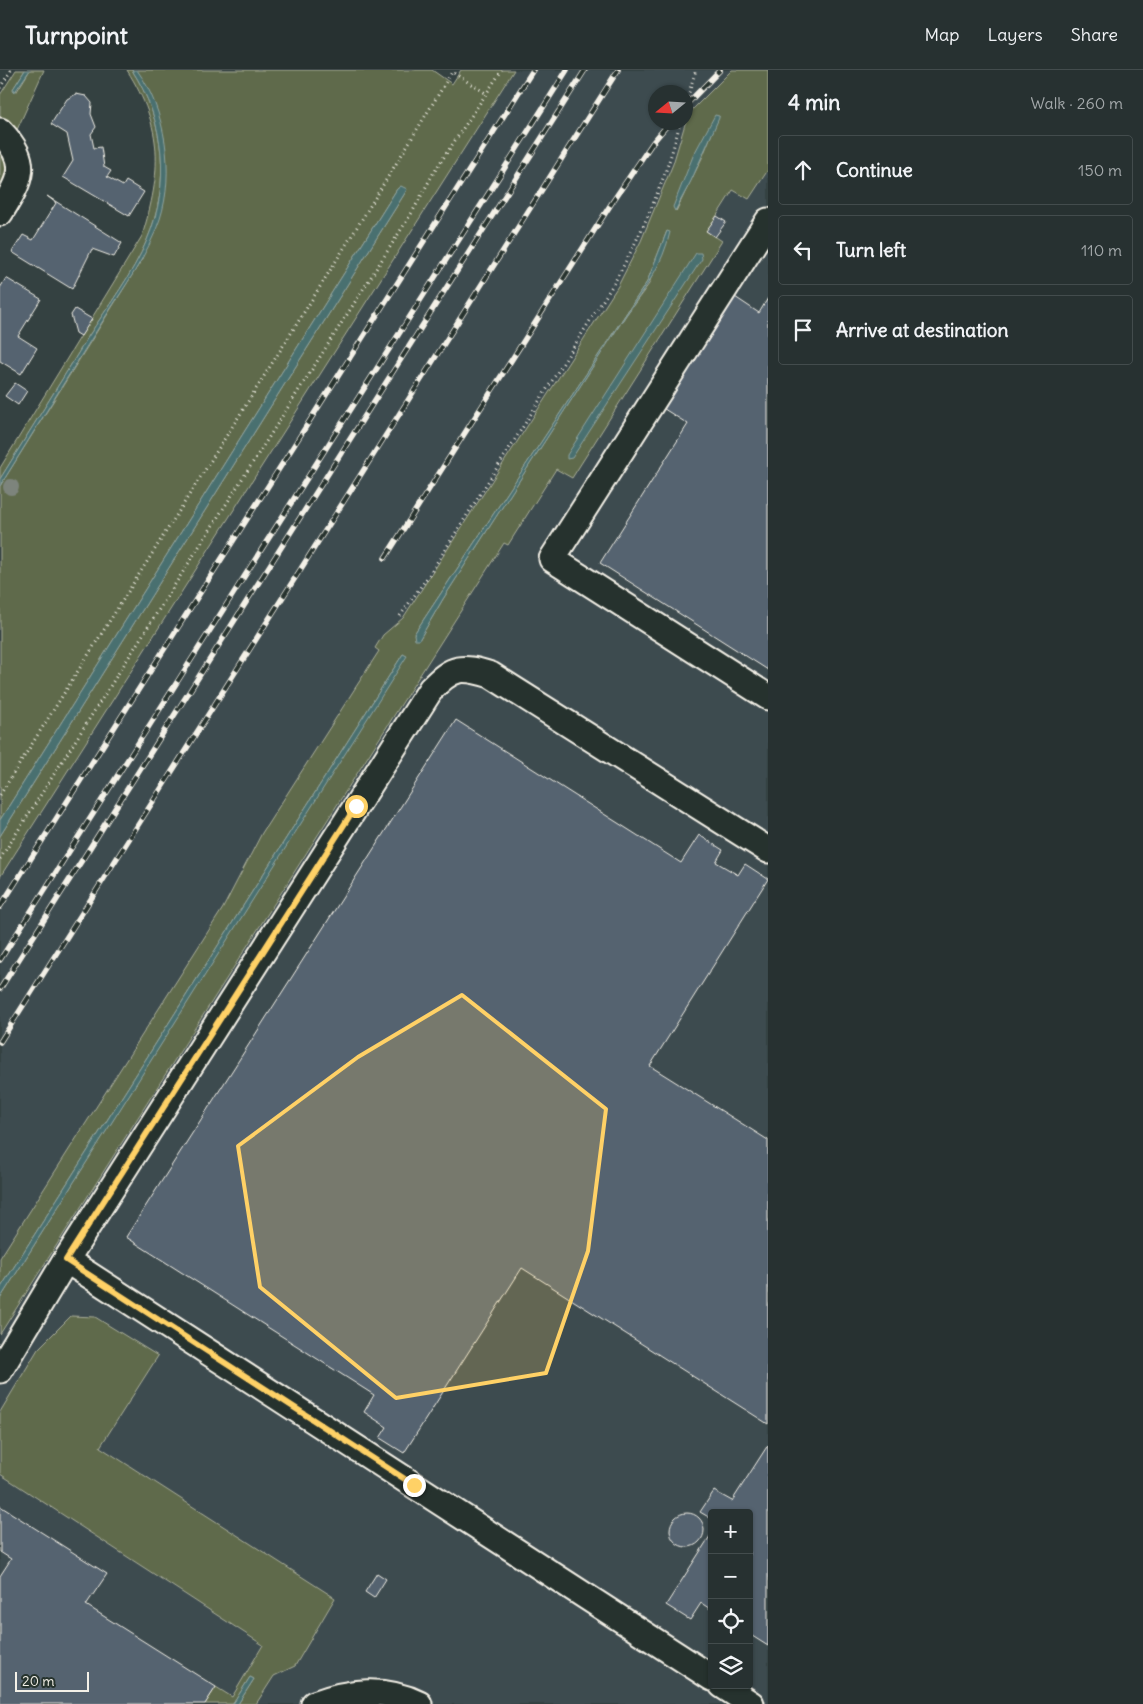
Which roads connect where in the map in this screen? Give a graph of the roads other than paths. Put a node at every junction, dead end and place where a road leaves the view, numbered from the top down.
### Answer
1 (0, 131) edge
2 (0, 213) edge
3 (768, 220) edge
4 (768, 698) edge
5 (768, 850) edge
6 (66, 1260) junction
7 (0, 1370) edge
8 (708, 1675) edge
9 (728, 1689) edge
10 (314, 1704) edge
11 (419, 1704) edge
12 (751, 1704) edge

1 - 2 street
3 - 4 street
5 - 6 street
6 - 7 street
6 - 8 street
9 - 12 street
10 - 11 street

